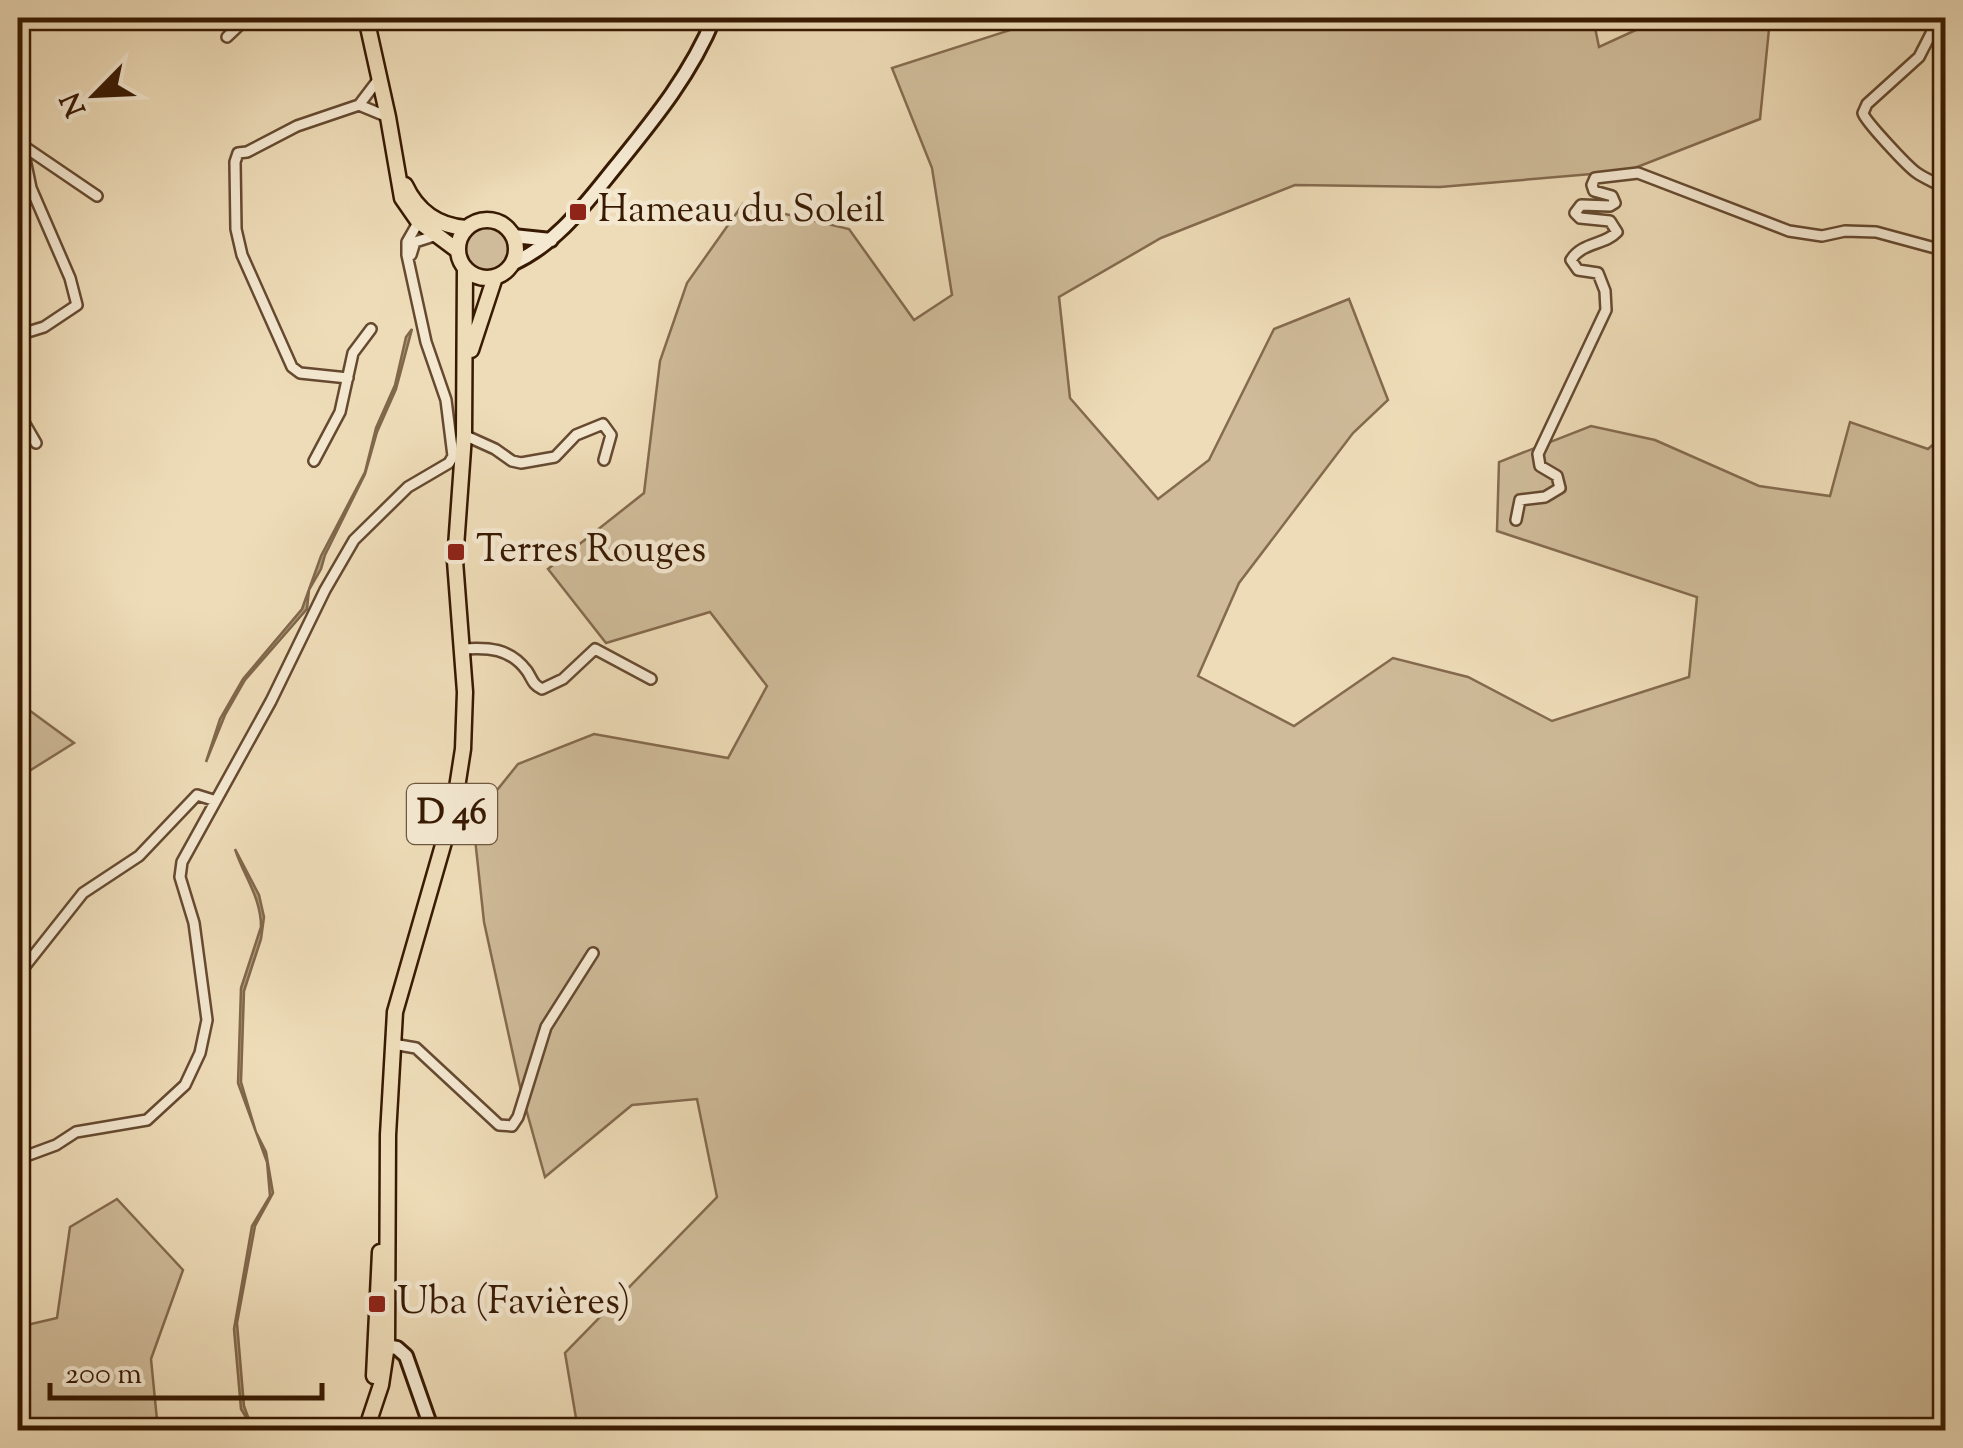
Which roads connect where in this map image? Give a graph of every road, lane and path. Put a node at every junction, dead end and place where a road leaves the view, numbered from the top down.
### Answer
1 (247, 18) edge
2 (369, 18) edge
3 (714, 18) edge
4 (1940, 18) edge
5 (227, 36) dead end
6 (380, 76) junction
7 (359, 105) junction
8 (388, 117) junction
9 (18, 127) edge
10 (22, 145) junction
11 (1946, 188) edge
12 (98, 196) dead end
13 (418, 221) junction
14 (436, 228) junction
15 (466, 228) junction
16 (513, 236) junction
17 (550, 240) junction
18 (458, 250) junction
19 (1946, 250) edge
20 (512, 264) junction
21 (409, 268) junction
22 (466, 269) junction
23 (496, 276) junction
24 (370, 329) dead end
25 (18, 336) edge
26 (348, 378) junction
27 (466, 380) junction
28 (18, 412) edge
29 (464, 436) junction
30 (36, 443) dead end
31 (314, 460) dead end
32 (604, 460) dead end
33 (1516, 520) dead end
34 (462, 649) junction
35 (650, 679) dead end
36 (213, 800) junction
37 (593, 953) dead end
38 (18, 976) edge
39 (392, 1044) junction
40 (18, 1159) edge
41 (382, 1345) junction
42 (363, 1430) edge
43 (432, 1430) edge

1 - 5 street
2 - 6 main road
2 - 14 main road
3 - 17 main road
4 - 11 street
6 - 7 street
6 - 8 main road
7 - 8 street
7 - 26 street
8 - 13 main road
9 - 10 street
10 - 12 street
10 - 25 street
13 - 14 main road
13 - 21 street
14 - 15 main road
14 - 18 main road
14 - 21 street
15 - 16 main road
15 - 18 main road
16 - 17 main road
16 - 20 main road
17 - 20 main road
18 - 22 main road
19 - 33 street
20 - 23 main road
21 - 36 street
22 - 23 main road
22 - 27 main road, D 46
23 - 27 main road, D 46
24 - 26 street
26 - 31 street
27 - 29 main road, D 46
28 - 30 street
29 - 32 street
29 - 34 main road, D 46
34 - 35 street
34 - 39 main road, D 46
36 - 38 street
36 - 40 street
37 - 39 street
39 - 41 main road, D 46
41 - 42 main road, D 46
41 - 43 main road

